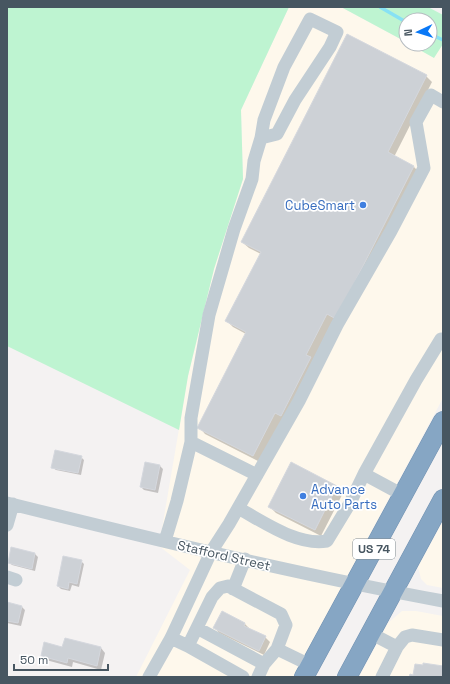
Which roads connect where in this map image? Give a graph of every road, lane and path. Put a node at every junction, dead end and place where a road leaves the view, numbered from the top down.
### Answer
1 (443, 102) edge
2 (261, 138) junction
3 (442, 338) edge
4 (443, 422) edge
5 (191, 442) junction
6 (364, 474) junction
7 (257, 475) junction
8 (403, 495) junction
9 (10, 503) edge
10 (441, 507) edge
11 (238, 508) junction
12 (7, 525) edge
13 (165, 541) junction
14 (211, 552) junction
15 (245, 559) junction
16 (354, 584) junction
17 (233, 589) junction
18 (392, 592) junction
19 (443, 601) edge
20 (197, 628) junction
21 (370, 633) junction
22 (172, 638) junction
23 (443, 640) edge
24 (188, 646) junction
25 (277, 648) junction
26 (397, 648) junction
27 (264, 664) junction
28 (307, 671) edge
29 (149, 677) edge
30 (243, 677) edge
31 (258, 677) edge
32 (346, 677) edge
33 (382, 677) edge

1 - 7 street
2 - 2 street
2 - 5 street
3 - 6 street
4 - 8 highway, US 74
5 - 7 street
5 - 13 street
6 - 8 street
6 - 11 street
7 - 11 street
8 - 16 highway, US 74
9 - 12 street
9 - 13 street, Stafford Street
10 - 18 highway, US 74
11 - 14 street
13 - 14 street, Stafford Street
14 - 15 street, Stafford Street
14 - 22 street
15 - 16 street, Stafford Street
15 - 17 street
16 - 18 street, Stafford Street
16 - 28 highway, US 74
17 - 20 street
17 - 25 street
18 - 19 street, Stafford Street
18 - 21 highway, US 74
20 - 24 street
20 - 27 street
21 - 26 street
21 - 32 highway, US 74
22 - 24 street
22 - 29 street
23 - 26 street
24 - 30 street
25 - 27 street
25 - 28 street
26 - 33 street
27 - 31 street

